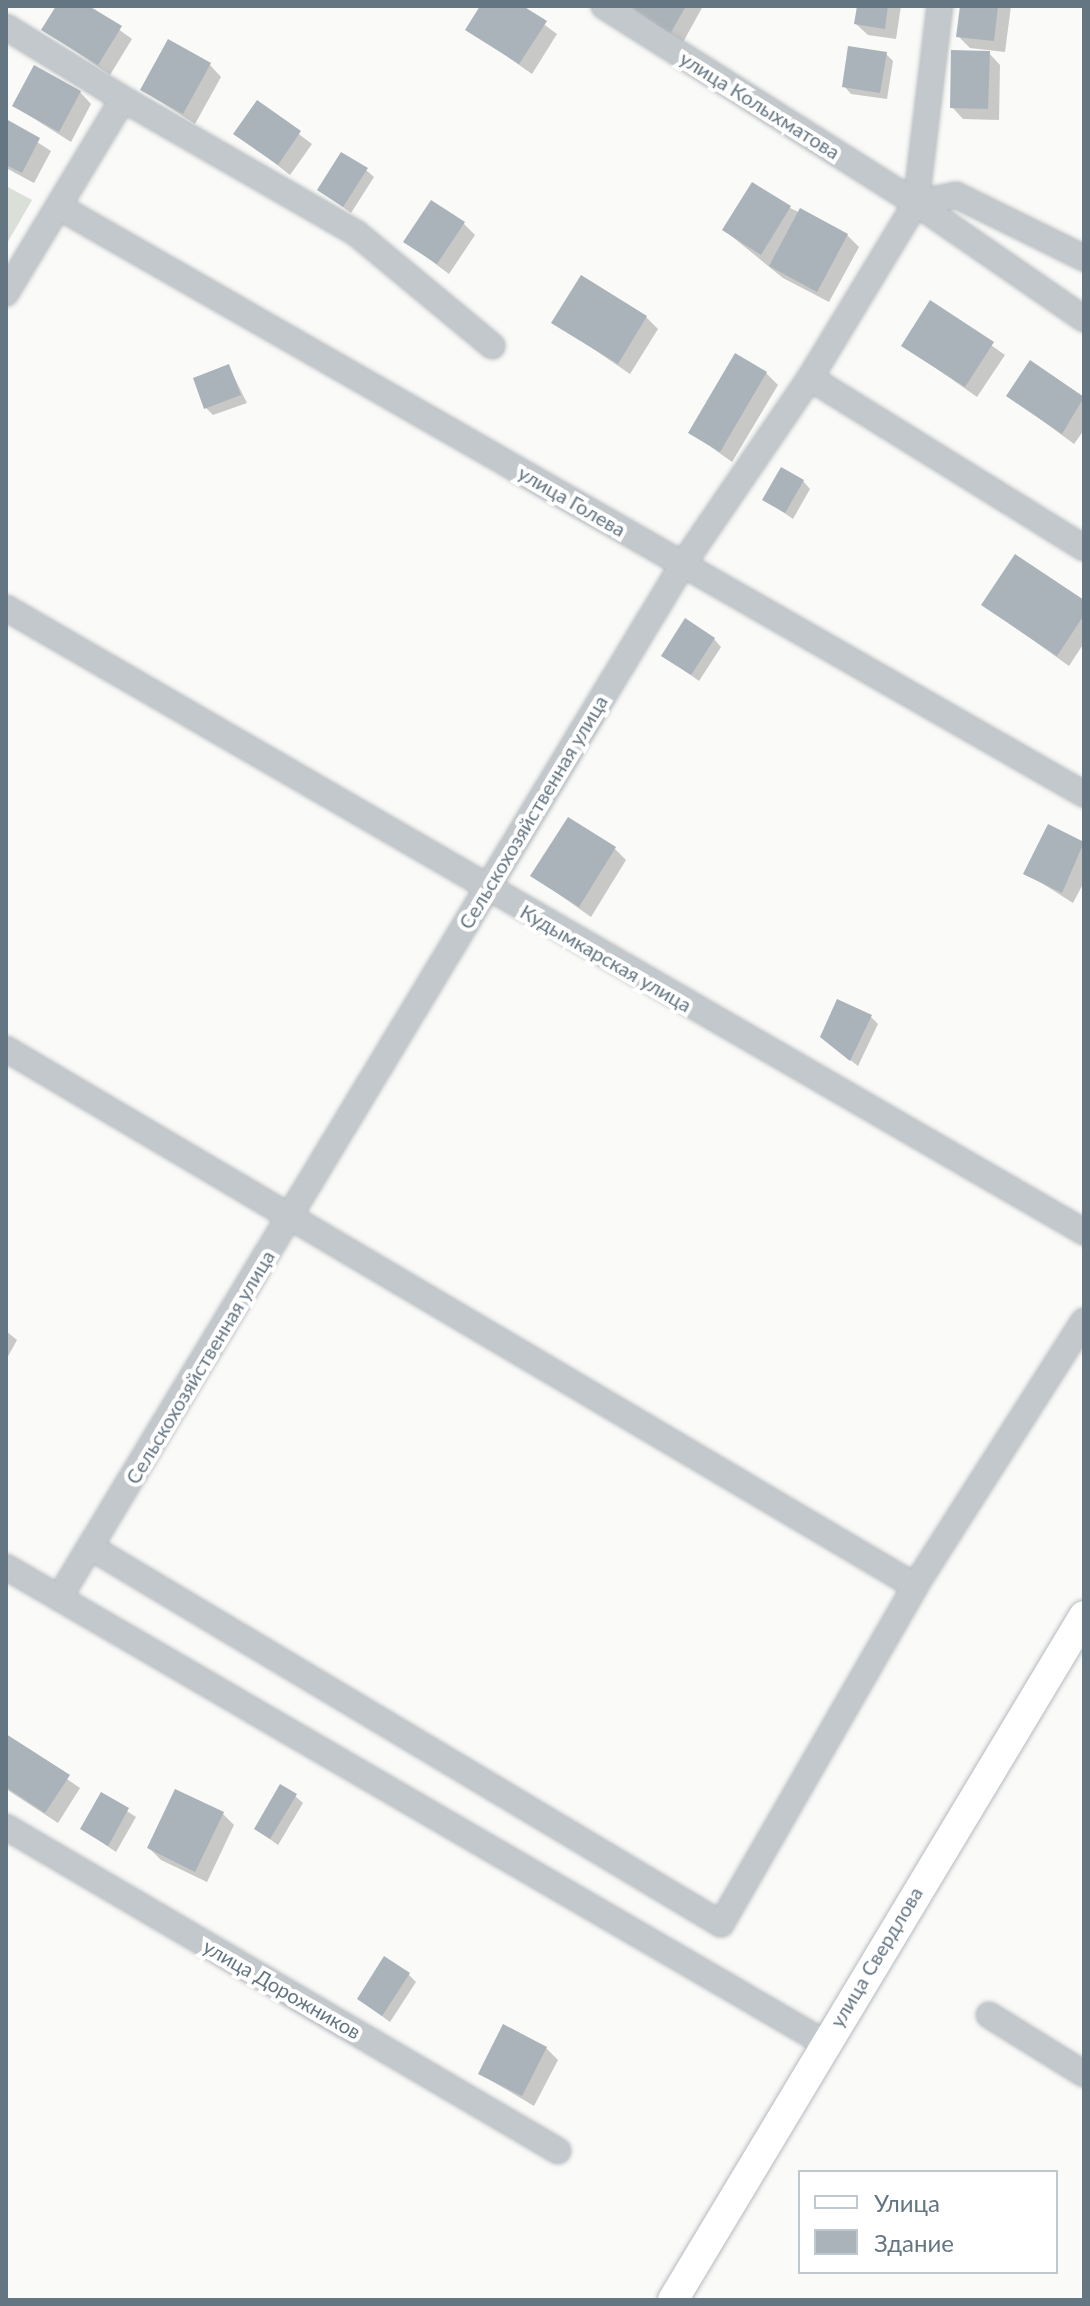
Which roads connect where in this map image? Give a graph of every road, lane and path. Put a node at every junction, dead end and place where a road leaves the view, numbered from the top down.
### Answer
1 (604, 6) edge
2 (940, 6) edge
3 (6, 27) edge
4 (123, 99) junction
5 (916, 203) junction
6 (61, 208) junction
7 (1084, 258) edge
8 (6, 293) edge
9 (1084, 319) edge
10 (492, 346) dead end
11 (810, 378) junction
12 (1084, 548) edge
13 (683, 564) junction
14 (6, 608) edge
15 (1084, 794) edge
16 (486, 890) junction
17 (6, 1049) edge
18 (289, 1217) junction
19 (1084, 1232) edge
20 (1084, 1321) edge
21 (92, 1548) junction
22 (6, 1567) edge
23 (915, 1586) junction
24 (59, 1598) junction
25 (1084, 1616) edge
26 (6, 1827) edge
27 (989, 2015) dead end
28 (825, 2043) junction
29 (1084, 2074) edge
30 (558, 2151) dead end
31 (673, 2300) edge

1 - 5 street, улица Колыхматова
2 - 5 street, Сельскохозяйственная улица
3 - 4 street
4 - 6 street
4 - 10 street
5 - 7 street
5 - 9 street, улица Колыхматова
5 - 11 street, Сельскохозяйственная улица
6 - 8 street
6 - 13 street, улица Голева
11 - 12 street
11 - 13 street, Сельскохозяйственная улица
13 - 15 street, улица Голева
13 - 16 street, Сельскохозяйственная улица
14 - 16 street, Кудымкарская улица
16 - 18 street, Сельскохозяйственная улица
16 - 19 street, Кудымкарская улица
17 - 18 street
18 - 21 street, Сельскохозяйственная улица
18 - 23 street
20 - 23 street
21 - 23 street
21 - 24 street, Сельскохозяйственная улица
22 - 24 street
24 - 28 street
25 - 28 main road, улица Свердлова
26 - 30 street, улица Дорожников
27 - 29 street
28 - 31 main road, улица Свердлова

